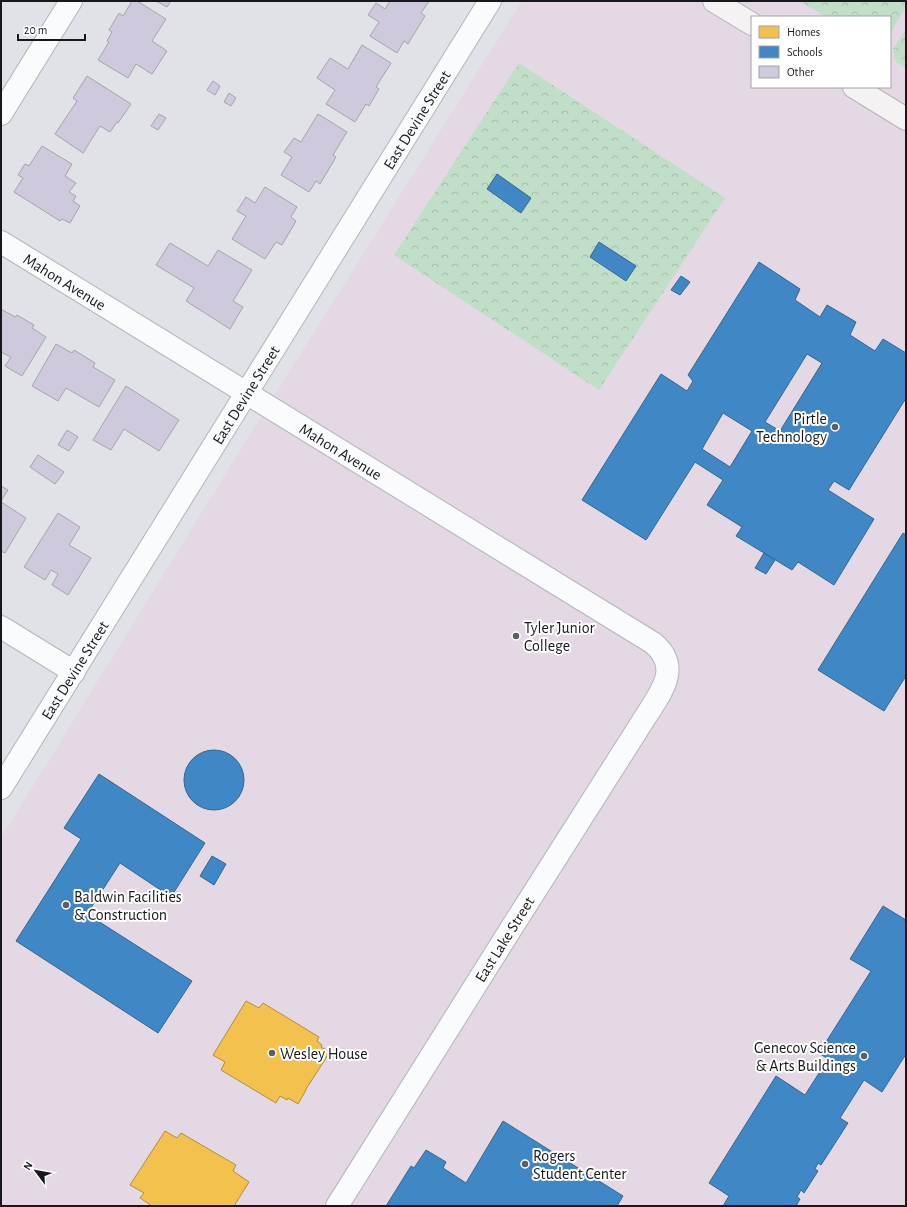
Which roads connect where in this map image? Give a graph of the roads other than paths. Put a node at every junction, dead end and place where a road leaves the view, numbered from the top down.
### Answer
1 (71, 1) edge
2 (490, 1) edge
3 (714, 1) edge
4 (751, 23) edge
5 (856, 88) edge
6 (1, 114) edge
7 (906, 119) edge
8 (1, 242) edge
9 (247, 394) junction
10 (1, 627) edge
11 (668, 671) joint
12 (74, 672) junction
13 (1, 788) edge
14 (337, 1206) edge

1 - 6 street
2 - 9 street, East Devine Street
3 - 4 street
5 - 7 street
8 - 9 street, Mahon Avenue
9 - 11 street, Mahon Avenue
9 - 12 street, East Devine Street
10 - 12 street
11 - 14 street, East Lake Street
12 - 13 street, East Devine Street

